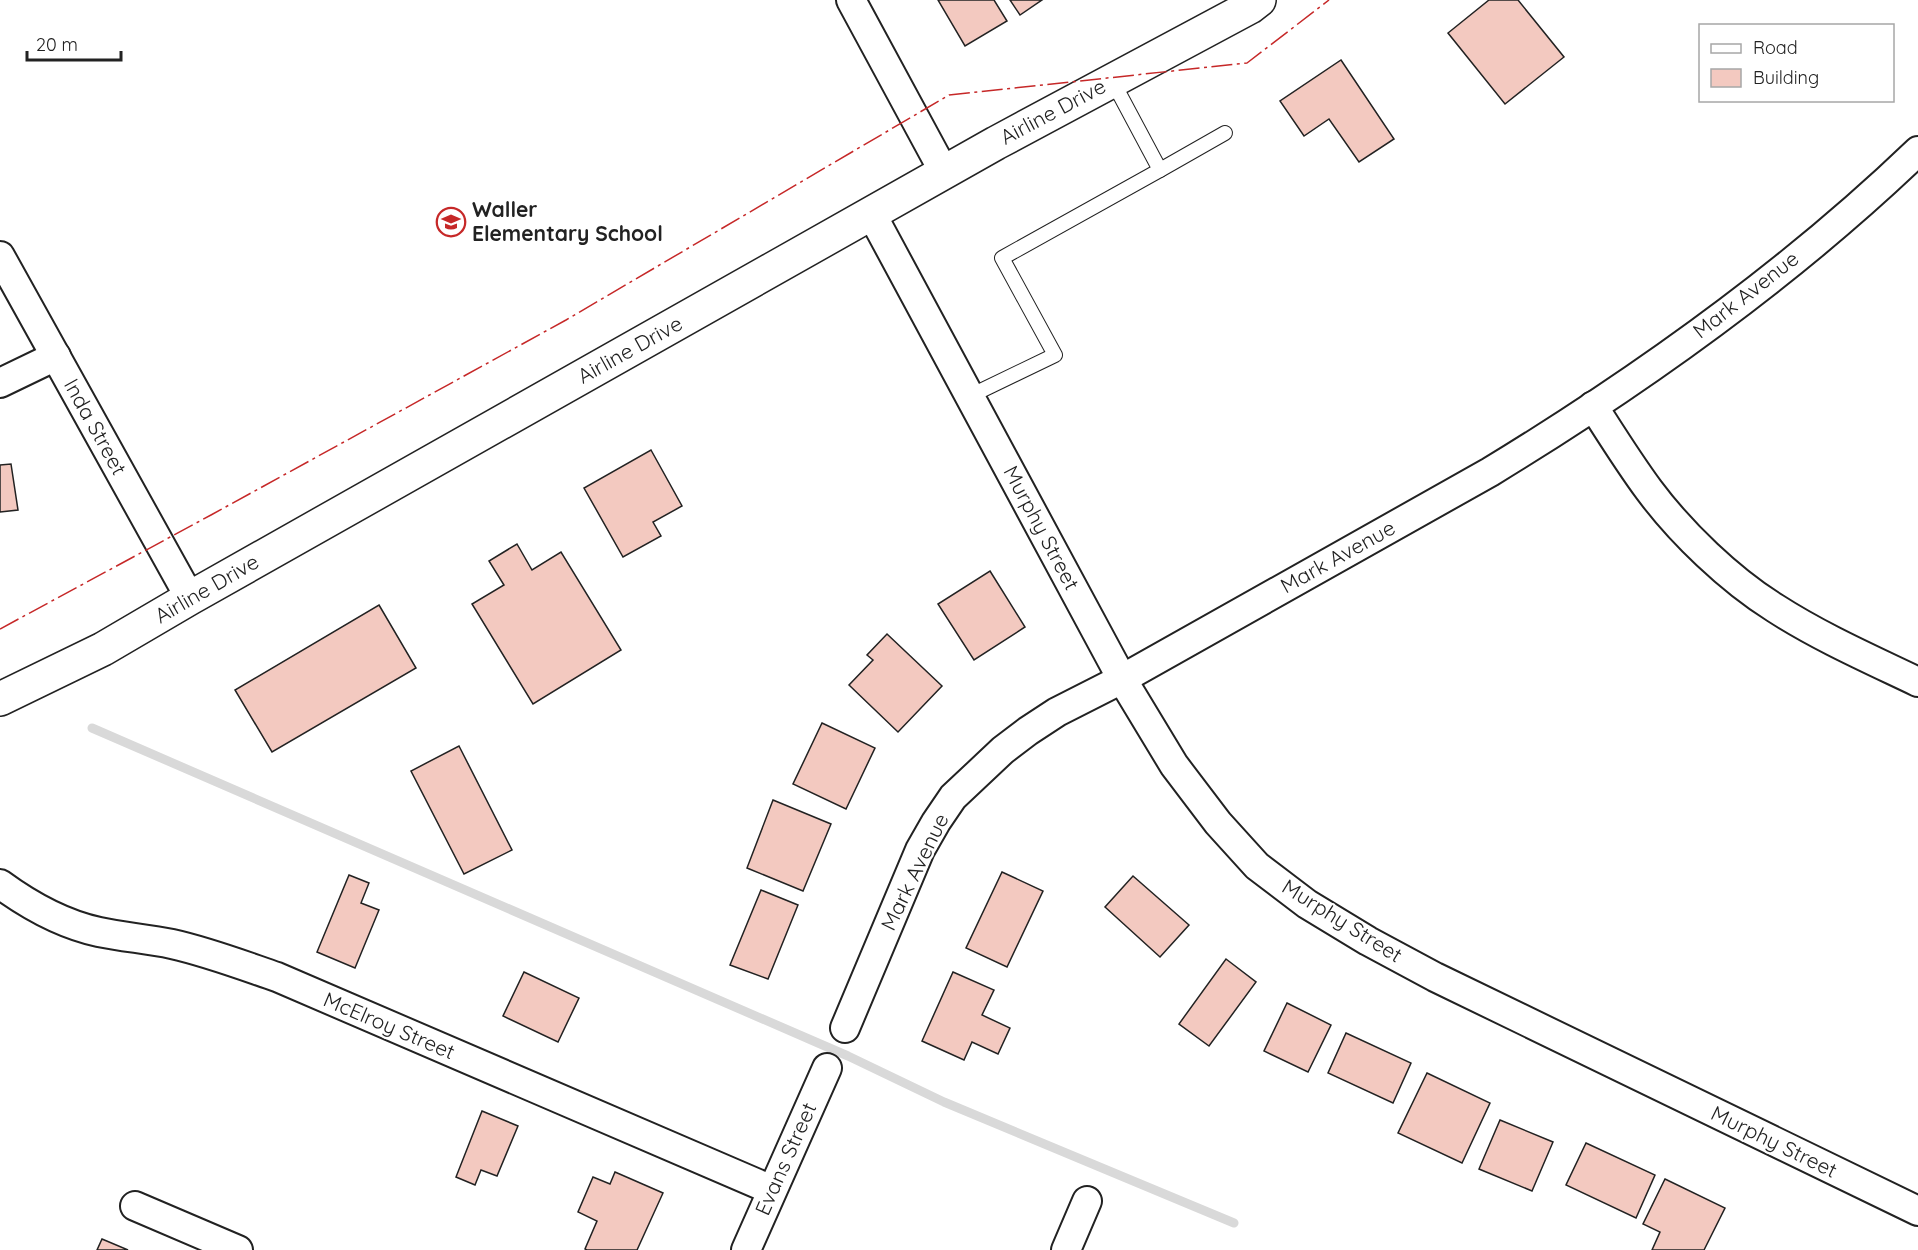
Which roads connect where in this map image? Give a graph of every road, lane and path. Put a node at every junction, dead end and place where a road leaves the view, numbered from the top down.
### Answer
1 (851, 0) edge
2 (1259, 0) edge
3 (1112, 80) junction
4 (1225, 133) dead end
5 (1916, 155) edge
6 (1160, 170) junction
7 (944, 172) junction
8 (871, 213) junction
9 (3, 269) edge
10 (56, 356) junction
11 (0, 383) edge
12 (970, 396) junction
13 (1593, 406) junction
14 (190, 598) junction
15 (1122, 679) junction
16 (1918, 682) edge
17 (0, 699) edge
18 (0, 884) edge
19 (845, 1028) dead end
20 (827, 1068) dead end
21 (772, 1190) junction
22 (1087, 1201) dead end
23 (135, 1206) dead end
24 (1918, 1211) edge
25 (238, 1250) edge
26 (746, 1250) edge
27 (1066, 1250) edge

1 - 7 street
2 - 3 main road, Airline Drive
3 - 6 lane
3 - 7 main road, Airline Drive
4 - 6 lane
5 - 13 street, Mark Avenue
6 - 12 lane
7 - 8 main road, Airline Drive
8 - 12 street, Murphy Street
8 - 14 main road, Airline Drive
9 - 10 street, Inda Street
10 - 11 street
10 - 14 street, Inda Street
12 - 15 street, Murphy Street
13 - 15 street, Mark Avenue
13 - 16 street
14 - 17 main road, Airline Drive
15 - 19 street, Mark Avenue
15 - 24 street, Murphy Street
18 - 21 street, McElroy Street
20 - 21 street, Evans Street
21 - 26 street, Evans Street
22 - 27 street
23 - 25 street

